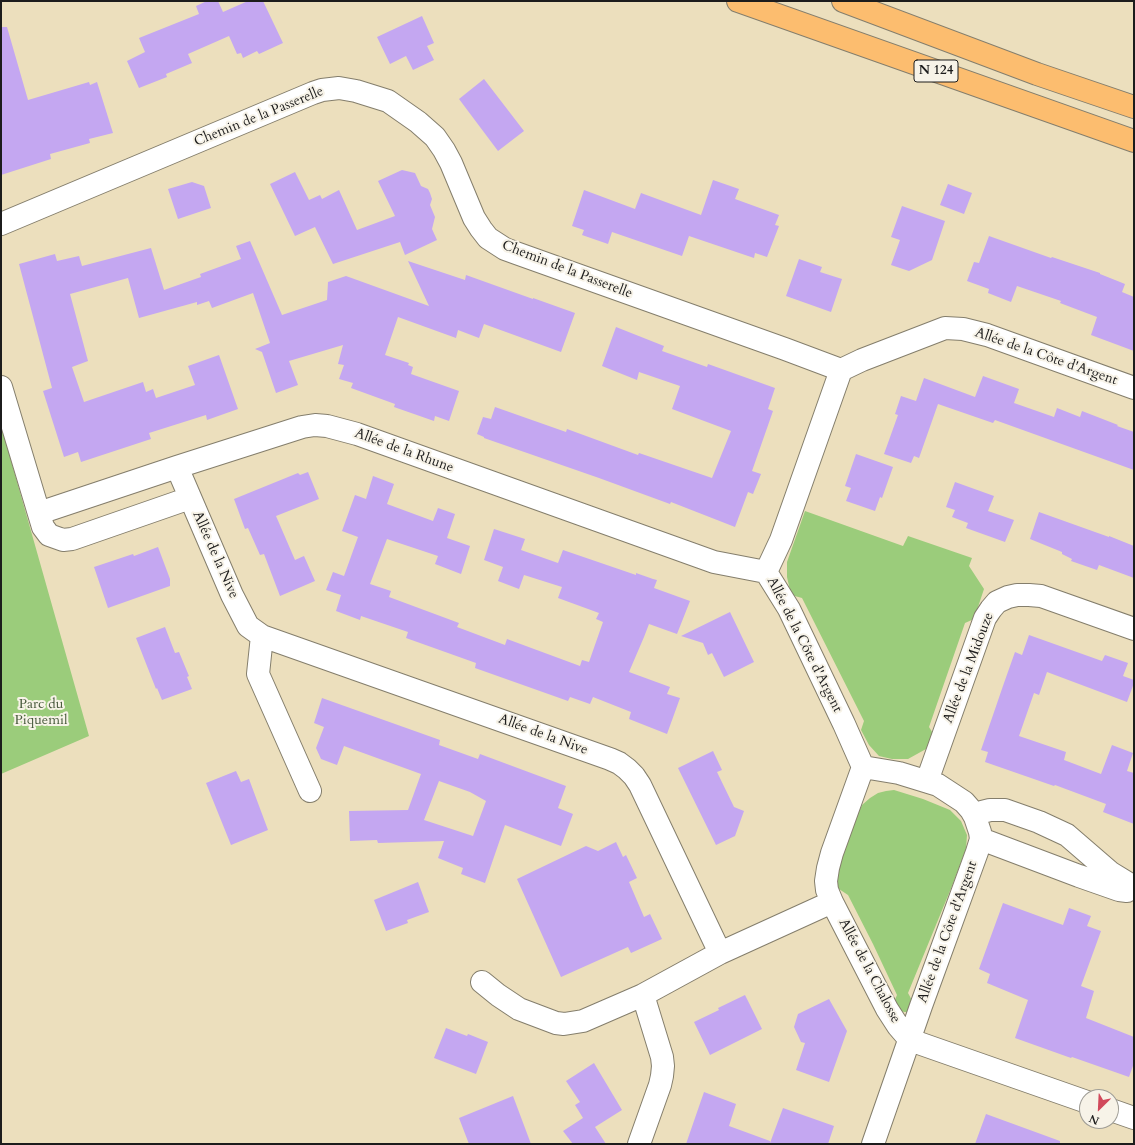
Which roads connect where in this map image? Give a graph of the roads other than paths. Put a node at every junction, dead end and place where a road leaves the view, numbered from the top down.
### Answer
1 (738, 1) edge
2 (843, 1) edge
3 (1134, 107) edge
4 (1134, 141) edge
5 (1, 224) edge
6 (841, 370) junction
7 (1, 387) edge
8 (1134, 388) edge
9 (177, 466) junction
10 (190, 498) junction
11 (39, 513) junction
12 (766, 572) junction
13 (1134, 629) edge
14 (262, 636) junction
15 (863, 767) junction
16 (927, 781) junction
17 (310, 791) dead end
18 (975, 817) junction
19 (981, 839) junction
20 (1134, 887) edge
21 (1134, 892) edge
22 (832, 902) junction
23 (720, 953) junction
24 (482, 982) dead end
25 (643, 995) junction
26 (910, 1040) junction
27 (1079, 1099) edge
28 (1119, 1113) edge
29 (1134, 1118) edge
30 (639, 1144) edge
31 (873, 1144) edge

1 - 4 highway, N 124
2 - 3 highway, N 124
5 - 6 street, Chemin de la Passerelle
6 - 8 street, Allée de la Côte d'Argent
6 - 12 street, Allée de la Côte d'Argent
7 - 11 street
9 - 10 street, Allée de la Nive
9 - 11 street, Allée de la Rhune
9 - 12 street, Allée de la Rhune
10 - 11 street
10 - 14 street, Allée de la Nive
12 - 15 street, Allée de la Côte d'Argent
13 - 16 street, Allée de la Midouze
14 - 17 street
14 - 23 street, Allée de la Nive
15 - 16 street
15 - 22 street, Allée de la Chalosse
16 - 18 street
18 - 19 street
18 - 20 street
19 - 21 street
19 - 26 street, Allée de la Côte d'Argent
22 - 23 street
22 - 26 street, Allée de la Chalosse
23 - 25 street
24 - 25 street
25 - 30 street
26 - 27 street
26 - 31 street, Allée de la Côte d'Argent
28 - 29 street

